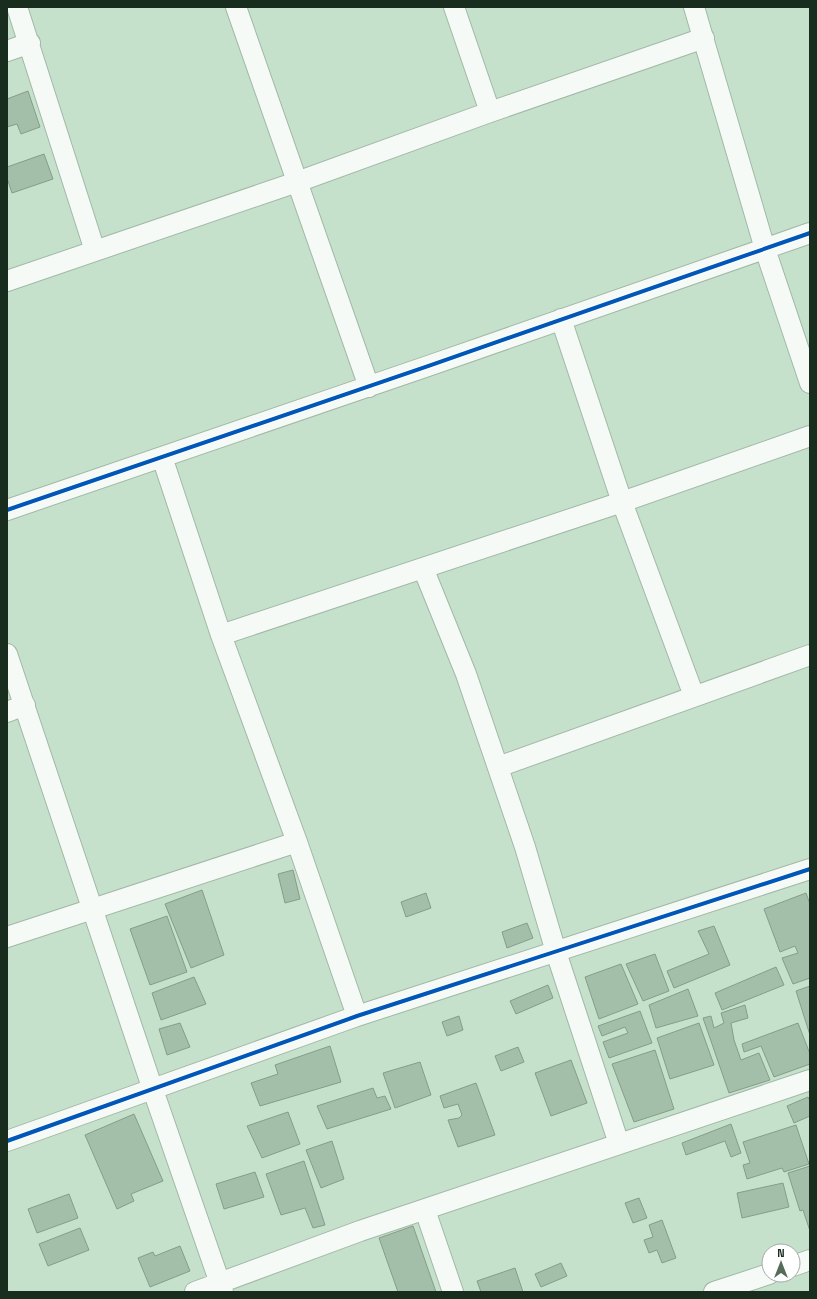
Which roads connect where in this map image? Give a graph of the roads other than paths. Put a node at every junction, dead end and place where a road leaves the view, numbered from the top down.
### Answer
1 (18, 7) edge
2 (236, 7) edge
3 (454, 7) edge
4 (694, 7) edge
5 (704, 38) junction
6 (30, 43) junction
7 (7, 51) edge
8 (490, 112) junction
9 (297, 182) junction
10 (810, 234) edge
11 (764, 249) junction
12 (95, 251) junction
13 (7, 281) edge
14 (561, 319) junction
15 (810, 383) edge
16 (369, 387) junction
17 (810, 436) edge
18 (162, 457) junction
19 (622, 502) junction
20 (7, 510) edge
21 (423, 568) junction
22 (221, 635) junction
23 (7, 654) edge
24 (810, 655) edge
25 (694, 696) junction
26 (16, 708) edge
27 (498, 766) junction
28 (297, 842) junction
29 (810, 868) edge
30 (92, 908) junction
31 (7, 937) edge
32 (556, 952) junction
33 (357, 1016) junction
34 (810, 1080) edge
35 (153, 1090) junction
36 (7, 1141) edge
37 (619, 1144) junction
38 (425, 1210) junction
39 (761, 1277) edge
40 (222, 1288) edge
41 (195, 1292) edge
42 (453, 1292) edge
43 (714, 1292) edge

1 - 6 street
2 - 9 street
3 - 8 street
4 - 5 street
5 - 8 street
5 - 11 street
6 - 7 street
6 - 12 street
8 - 9 street
9 - 12 street
9 - 16 street
10 - 11 street
11 - 14 street
11 - 15 street
12 - 13 street
14 - 16 street
14 - 19 street
16 - 18 street
17 - 19 street
18 - 20 street
18 - 22 street
19 - 21 street
19 - 25 street
21 - 22 street
21 - 27 street
22 - 28 street
23 - 26 street
24 - 25 street
25 - 27 street
26 - 30 street
27 - 32 street
28 - 30 street
28 - 33 street
29 - 32 street
30 - 31 street
30 - 35 street
32 - 33 street
32 - 37 street
33 - 35 street
34 - 37 street
35 - 36 street
35 - 40 street
37 - 38 street
38 - 40 street
38 - 42 street
39 - 43 street
40 - 41 street

